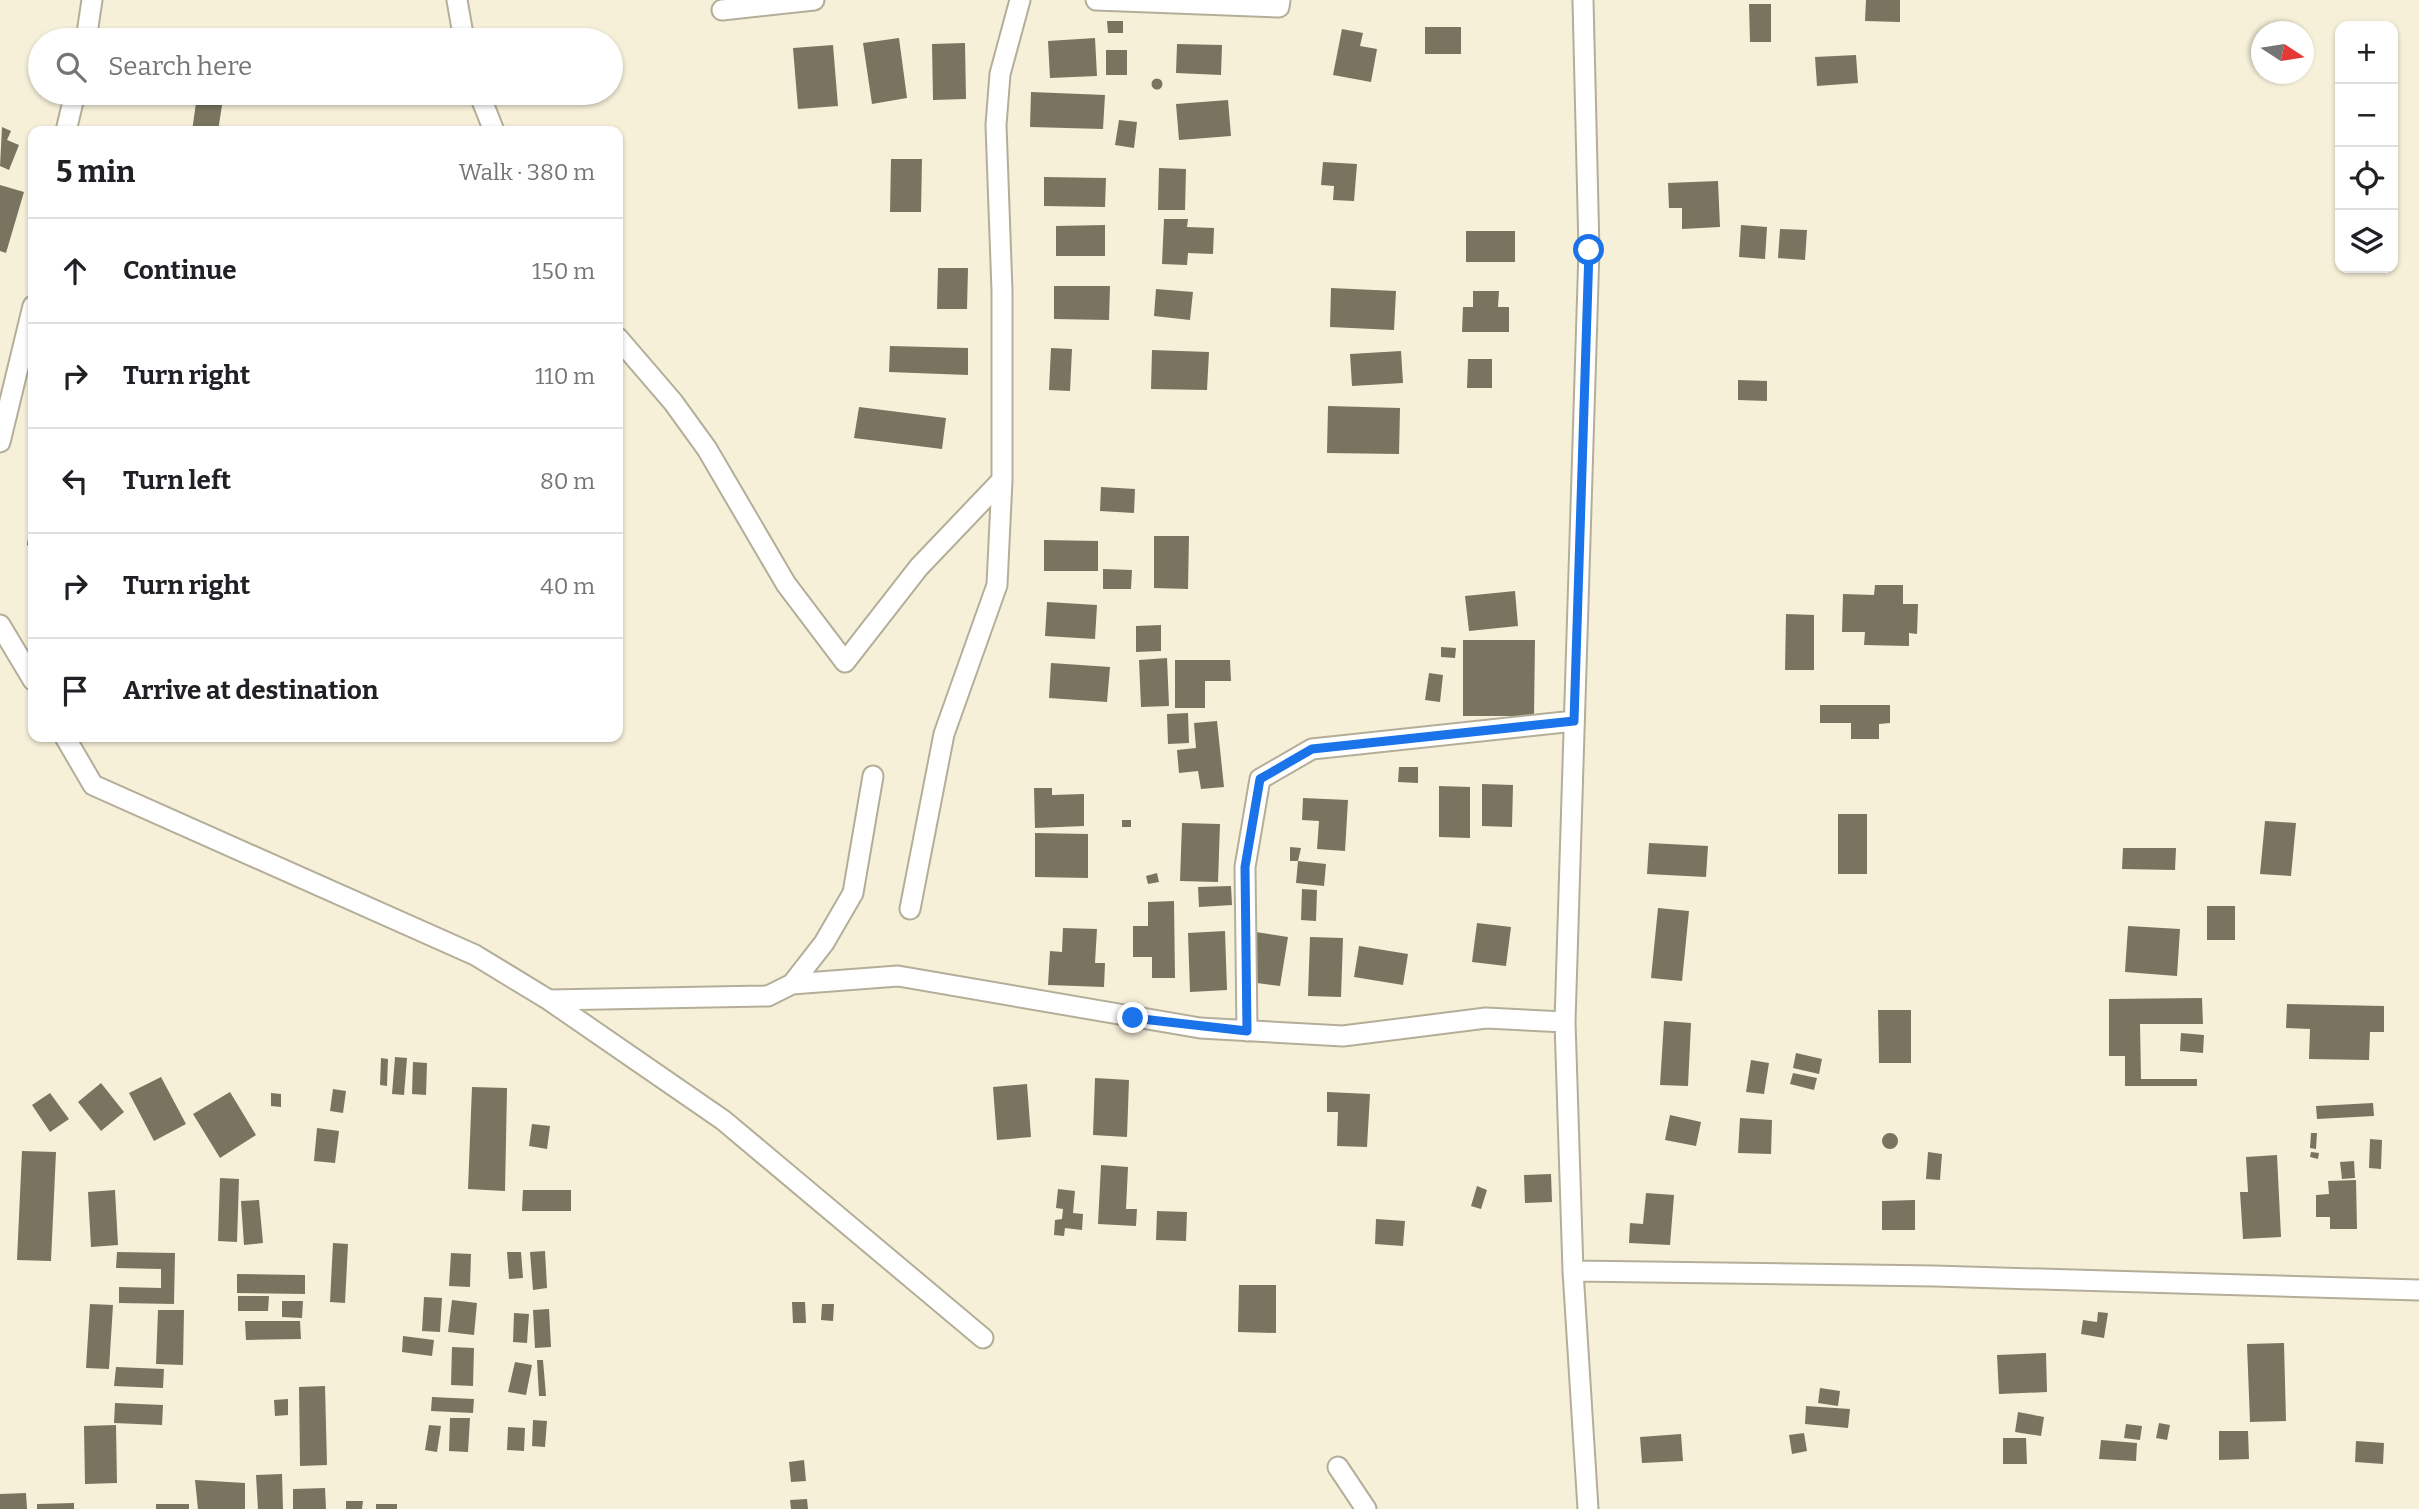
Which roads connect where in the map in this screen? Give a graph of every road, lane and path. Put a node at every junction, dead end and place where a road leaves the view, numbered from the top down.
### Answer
1 (92, 0) edge
2 (457, 0) edge
3 (814, 0) edge
4 (1020, 0) edge
5 (1096, 0) edge
6 (1280, 0) edge
7 (1583, 0) edge
8 (722, 10) dead end
9 (88, 28) edge
10 (462, 28) edge
11 (72, 105) edge
12 (484, 105) edge
13 (67, 126) edge
14 (492, 126) edge
15 (28, 327) edge
16 (623, 344) edge
17 (0, 442) edge
18 (1002, 480) junction
19 (0, 625) edge
20 (28, 672) edge
21 (1574, 721) junction
22 (68, 742) edge
23 (873, 776) dead end
24 (909, 909) dead end
25 (792, 984) junction
26 (550, 1000) junction
27 (1566, 1022) junction
28 (1247, 1031) junction
29 (1573, 1271) junction
30 (2419, 1290) edge
31 (983, 1339) dead end
32 (1338, 1467) dead end
33 (1366, 1509) edge
34 (1588, 1509) edge

1 - 9 street
2 - 10 street
3 - 8 street
4 - 18 street
5 - 6 street
7 - 21 street
11 - 13 street
12 - 14 street
15 - 17 street
16 - 18 street
18 - 24 street
19 - 20 street
21 - 27 street
21 - 28 street
22 - 26 street
23 - 25 street
25 - 26 street
25 - 28 street
26 - 31 street
27 - 28 street
27 - 29 street
29 - 30 street
29 - 34 street
32 - 33 street

